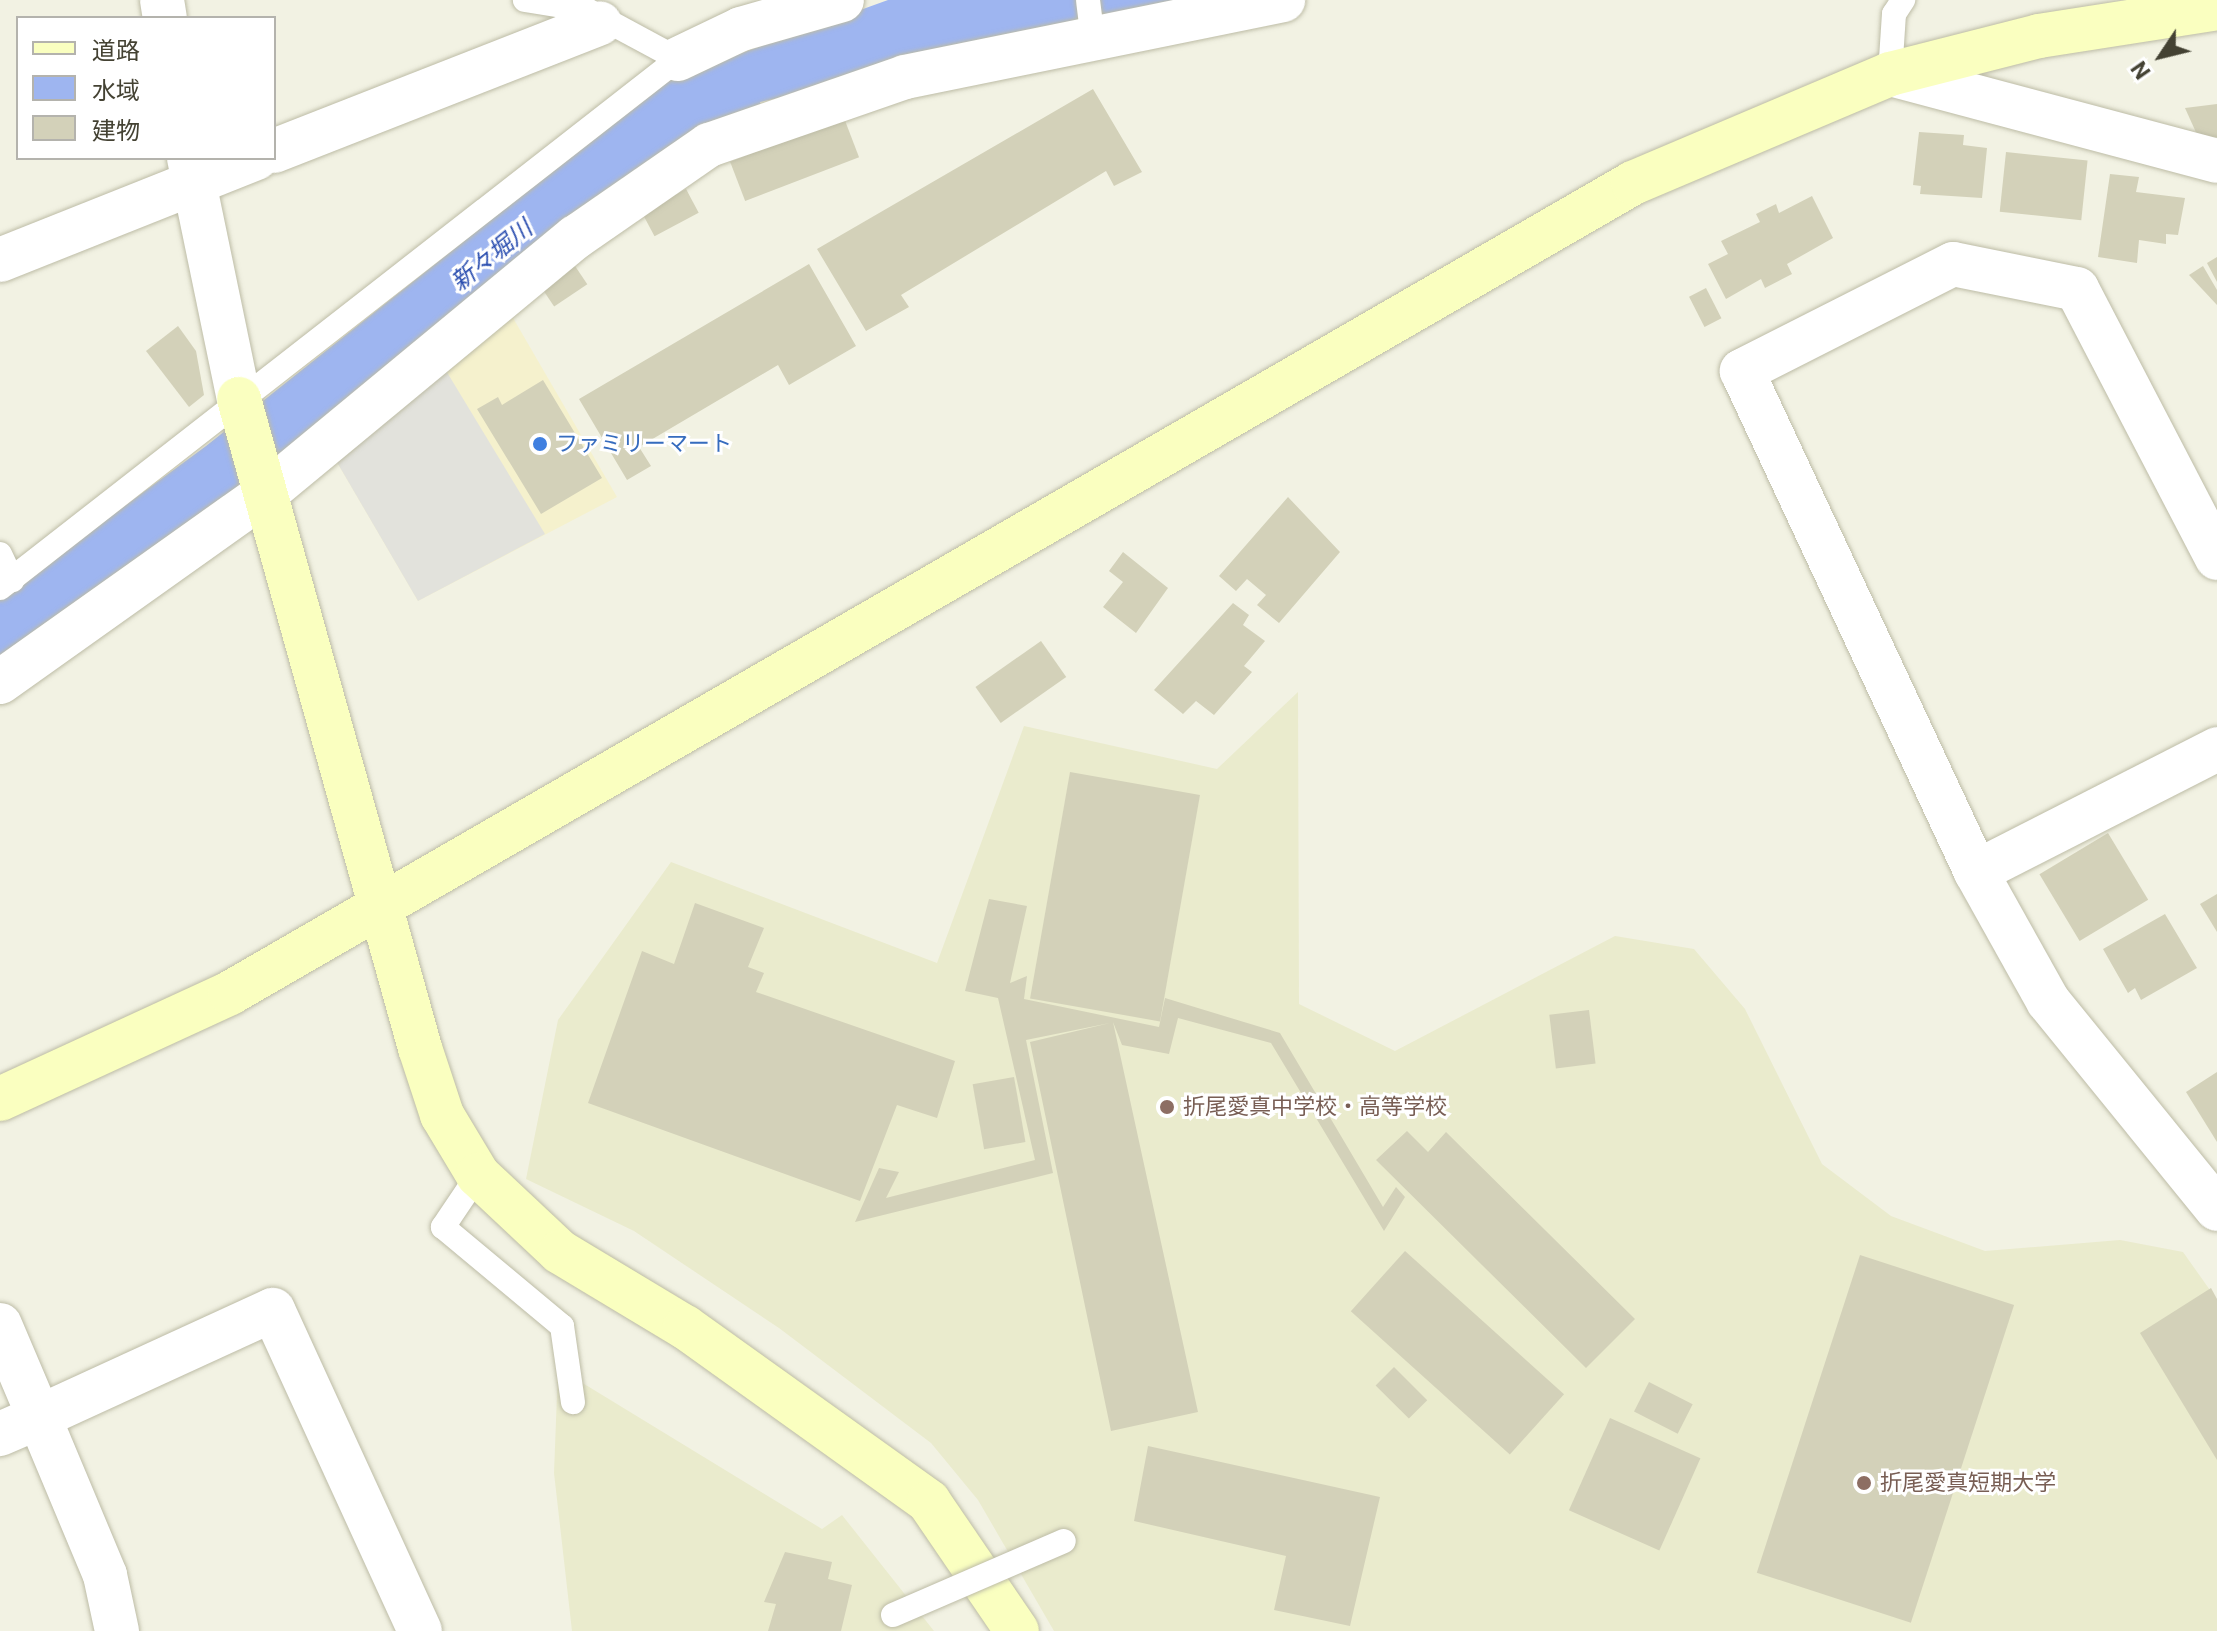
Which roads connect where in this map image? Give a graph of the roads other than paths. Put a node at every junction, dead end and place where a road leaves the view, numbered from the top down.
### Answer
1 (525, 0) edge
2 (842, 0) edge
3 (1283, 0) edge
4 (1903, 0) edge
5 (2217, 8) edge
6 (1090, 20) edge
7 (600, 23) junction
8 (678, 59) junction
9 (1890, 74) junction
10 (276, 150) edge
11 (244, 160) edge
12 (2217, 161) edge
13 (191, 169) edge
14 (0, 260) edge
15 (241, 405) junction
16 (264, 486) junction
17 (0, 554) edge
18 (2217, 558) edge
19 (6, 584) edge
20 (0, 682) edge
21 (2217, 749) edge
22 (1976, 872) junction
23 (380, 906) junction
24 (0, 1099) edge
25 (478, 1175) junction
26 (2217, 1209) edge
27 (0, 1325) edge
28 (573, 1402) dead end
29 (39, 1417) junction
30 (0, 1434) edge
31 (1064, 1541) dead end
32 (893, 1615) dead end
33 (117, 1631) edge
34 (420, 1631) edge
35 (1017, 1631) edge

1 - 7 lane
2 - 8 street
3 - 6 street
4 - 9 lane
5 - 9 street
6 - 16 street
7 - 8 lane
7 - 10 street
8 - 15 lane
9 - 12 street
9 - 23 street
11 - 13 street
13 - 14 street
13 - 15 street
15 - 16 street
15 - 19 lane
16 - 20 street
16 - 23 street
17 - 19 lane
18 - 22 street
21 - 22 street
22 - 26 street
23 - 24 street
23 - 25 street
25 - 28 lane
25 - 35 street
27 - 29 street
29 - 30 street
29 - 33 street
29 - 34 street
31 - 32 lane, bridge

